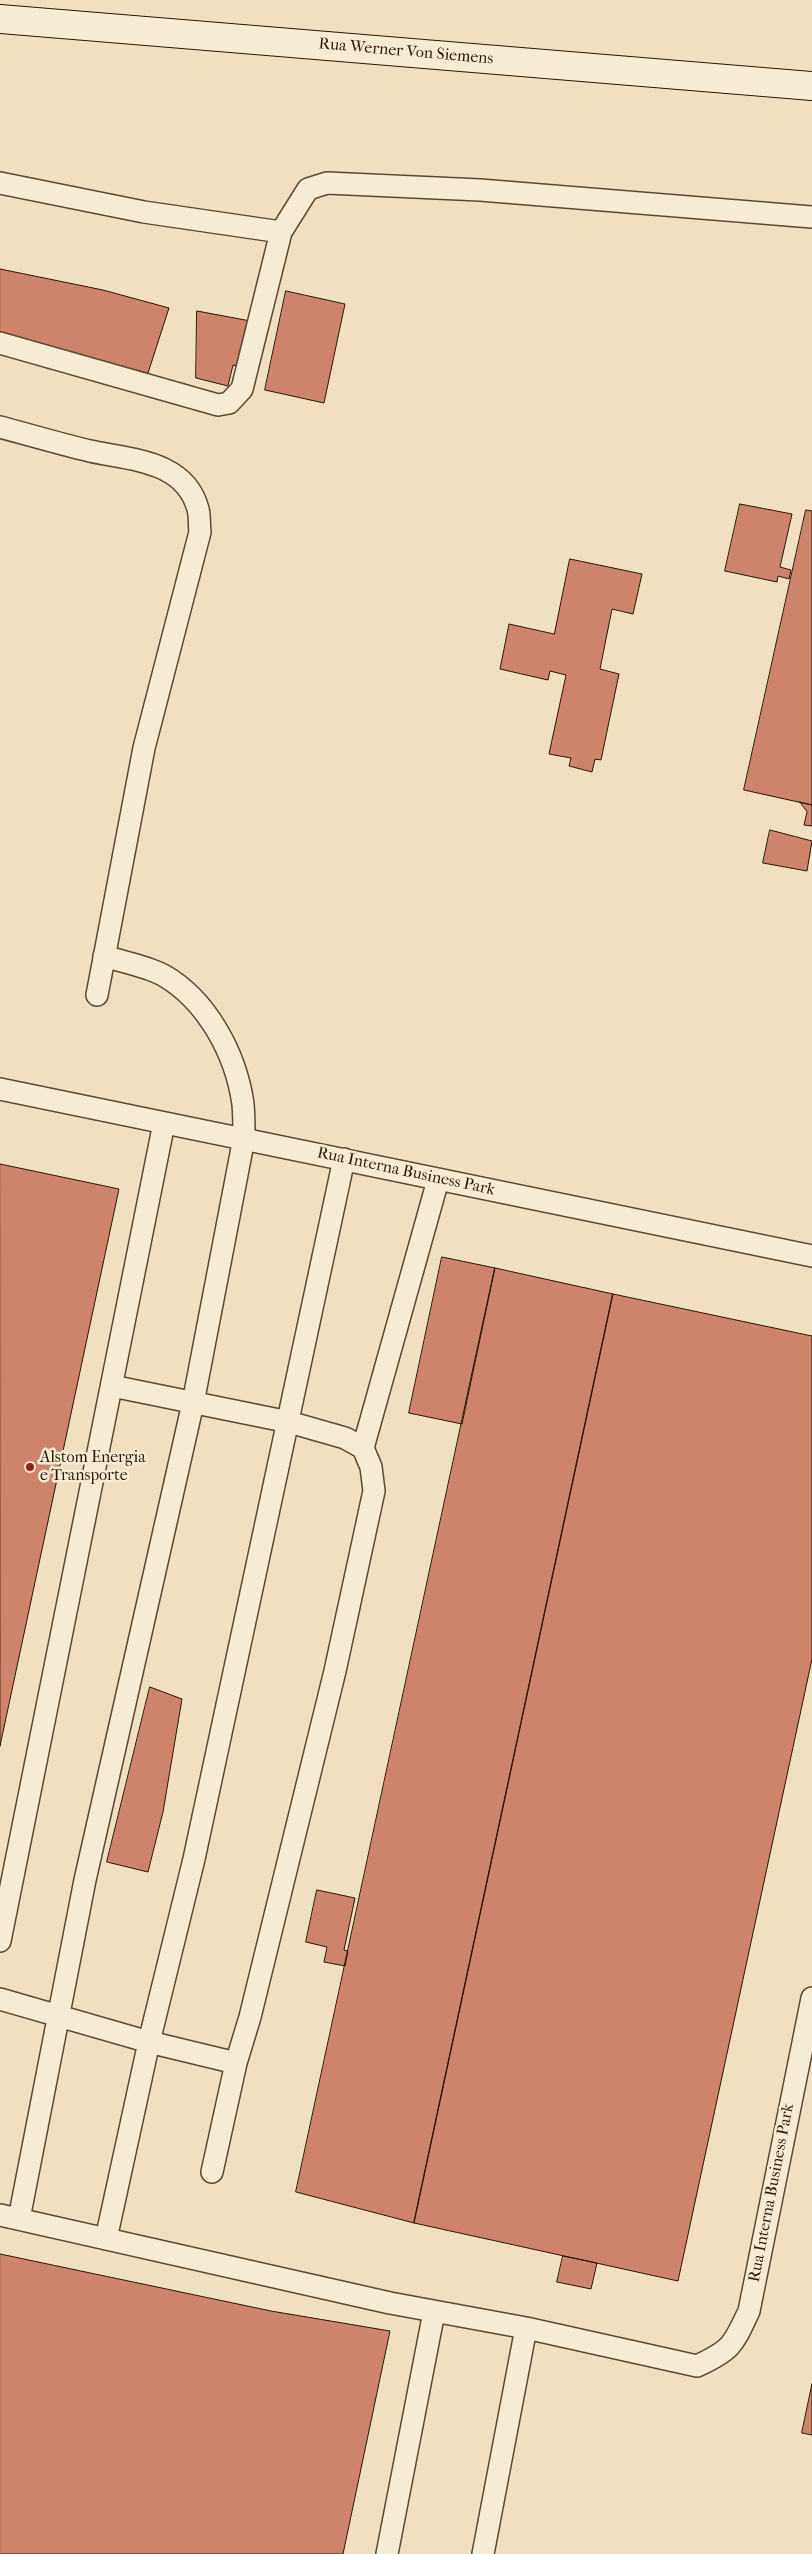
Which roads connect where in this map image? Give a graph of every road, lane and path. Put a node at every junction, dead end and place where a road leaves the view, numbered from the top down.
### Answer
1 (0, 19) edge
2 (812, 86) edge
3 (0, 183) edge
4 (812, 217) edge
5 (281, 232) junction
6 (0, 343) edge
7 (0, 428) edge
8 (104, 956) junction
9 (97, 995) dead end
10 (0, 1089) edge
11 (164, 1123) junction
12 (244, 1138) junction
13 (344, 1159) junction
14 (438, 1180) junction
15 (812, 1256) edge
16 (112, 1386) junction
17 (193, 1403) junction
18 (289, 1422) junction
19 (363, 1448) junction
20 (0, 1941) edge
21 (812, 1998) edge
22 (0, 1999) edge
23 (59, 2016) junction
24 (148, 2042) junction
25 (236, 2063) junction
26 (212, 2172) dead end
27 (9, 2217) edge
28 (106, 2239) junction
29 (434, 2312) junction
30 (526, 2328) junction
31 (387, 2554) edge
32 (483, 2554) edge

1 - 2 street, Rua Werner Von Siemens
3 - 5 lane
4 - 5 lane
5 - 6 lane
7 - 8 lane
8 - 9 lane
8 - 12 lane
10 - 11 lane, Rua Interna Business Park
11 - 12 lane, Rua Interna Business Park
11 - 16 lane
12 - 13 lane, Rua Interna Business Park
12 - 17 lane
13 - 14 lane, Rua Interna Business Park
13 - 18 lane
14 - 15 lane, Rua Interna Business Park
14 - 19 lane
16 - 17 lane
16 - 20 lane
17 - 18 lane
17 - 23 lane
18 - 19 lane
18 - 24 lane
19 - 25 lane
21 - 30 lane, Rua Interna Business Park
22 - 23 lane
23 - 24 lane
23 - 27 lane
24 - 25 lane
24 - 28 lane
25 - 26 lane
27 - 28 lane
28 - 29 lane
29 - 30 lane
29 - 31 lane
30 - 32 lane

